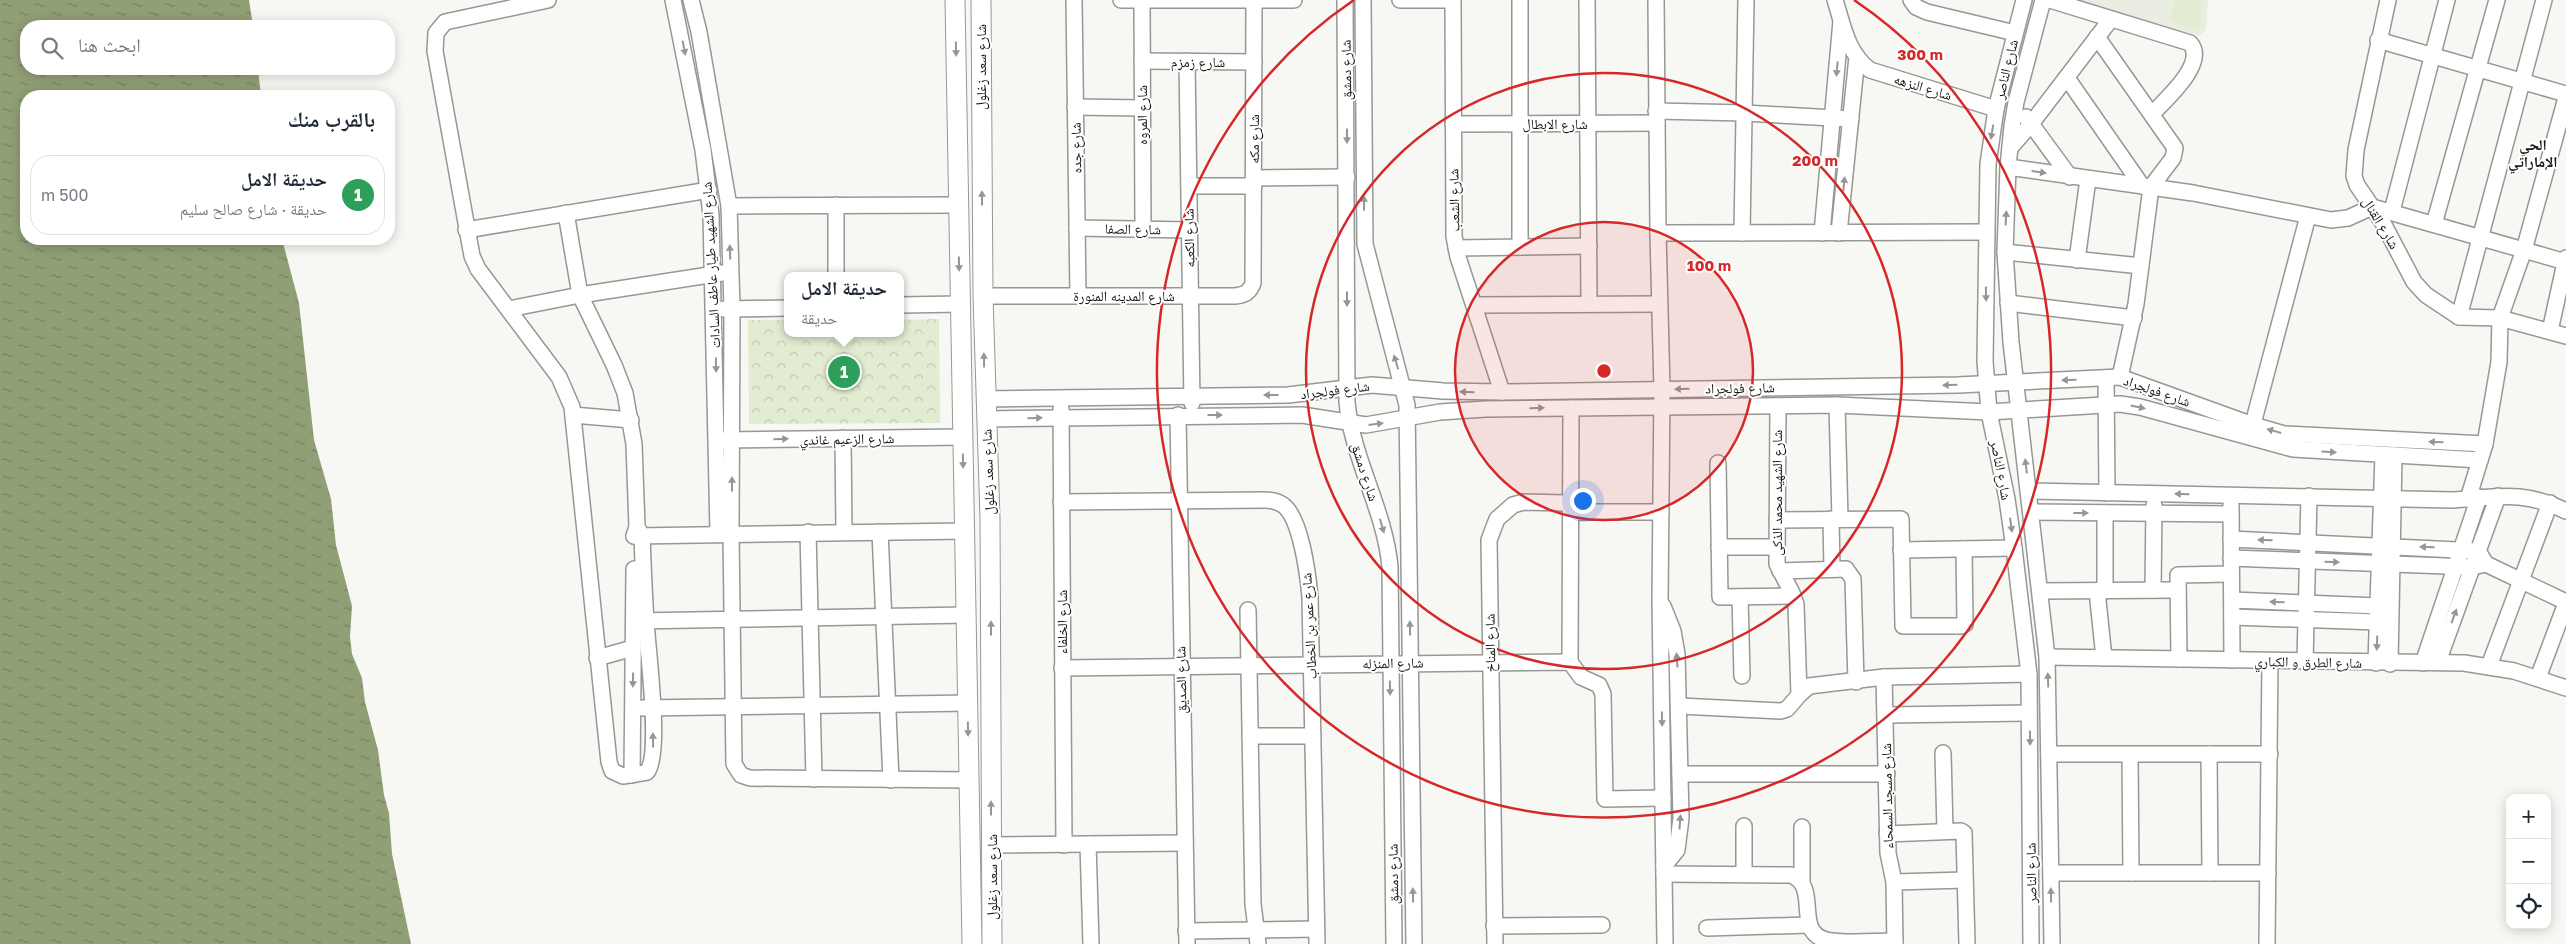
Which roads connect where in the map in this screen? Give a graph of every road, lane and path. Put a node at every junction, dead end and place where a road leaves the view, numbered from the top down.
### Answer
1 (548, 0) edge
2 (673, 0) edge
3 (691, 0) edge
4 (955, 0) edge
5 (981, 0) edge
6 (993, 0) edge
7 (1074, 0) edge
8 (1121, 0) edge
9 (1142, 0) edge
10 (1285, 0) edge
11 (1346, 0) edge
12 (1350, 0) edge
13 (1361, 0) edge
14 (1400, 0) edge
15 (1446, 0) edge
16 (1453, 0) edge
17 (1520, 0) edge
18 (1588, 0) edge
19 (1656, 0) edge
20 (1746, 0) edge
21 (1835, 0) edge
22 (1911, 0) edge
23 (2024, 0) edge
24 (2043, 0) edge
25 (2050, 0) edge
26 (2388, 0) edge
27 (2447, 0) edge
28 (2497, 0) edge
29 (2544, 0) edge
30 (1254, 1) edge
31 (2111, 19) junction
32 (1841, 21) junction
33 (2015, 33) junction
34 (2097, 37) junction
35 (2378, 40) junction
36 (2433, 56) junction
37 (1857, 57) junction
38 (1142, 61) junction
39 (1187, 62) junction
40 (1254, 62) junction
41 (2478, 68) junction
42 (2067, 78) junction
43 (2522, 81) junction
44 (2566, 94) edge
45 (2566, 98) edge
46 (1346, 100) junction
47 (1364, 100) junction
48 (2016, 102) junction
49 (1075, 107) junction
50 (1142, 108) junction
51 (1996, 109) junction
52 (1745, 113) junction
53 (2152, 114) junction
54 (1656, 117) junction
55 (1832, 118) junction
56 (1851, 119) junction
57 (1453, 124) junction
58 (1520, 124) junction
59 (1588, 124) junction
60 (2031, 124) junction
61 (2010, 148) junction
62 (2008, 167) junction
63 (1347, 177) junction
64 (2070, 177) junction
65 (2088, 179) junction
66 (1254, 182) junction
67 (1189, 186) junction
68 (2147, 187) junction
69 (709, 190) junction
70 (2007, 190) junction
71 (1986, 192) junction
72 (836, 205) junction
73 (958, 205) junction
74 (729, 206) junction
75 (2372, 207) junction
76 (2392, 211) junction
77 (566, 213) junction
78 (2308, 216) junction
79 (2434, 224) junction
80 (1077, 228) junction
81 (1143, 229) junction
82 (466, 230) junction
83 (1189, 230) junction
84 (1985, 232) junction
85 (1658, 233) junction
86 (1822, 233) junction
87 (1839, 233) junction
88 (1742, 234) junction
89 (2480, 238) junction
90 (1589, 246) junction
91 (1520, 247) junction
92 (1456, 248) junction
93 (2524, 250) junction
94 (2005, 252) junction
95 (2077, 260) junction
96 (2566, 261) edge
97 (2141, 266) junction
98 (731, 272) junction
99 (836, 272) edge
100 (714, 275) junction
101 (1253, 277) joint
102 (580, 295) junction
103 (983, 296) junction
104 (1078, 296) junction
105 (1190, 296) junction
106 (2008, 303) junction
107 (960, 304) junction
108 (1589, 304) junction
109 (1659, 304) junction
110 (904, 305) edge
111 (1475, 305) junction
112 (784, 308) edge
113 (508, 309) junction
114 (715, 309) junction
115 (732, 309) junction
116 (2459, 317) junction
117 (2134, 318) junction
118 (2500, 318) junction
119 (2550, 331) junction
120 (2566, 336) edge
121 (2113, 377) junction
122 (2016, 382) junction
123 (1985, 383) junction
124 (1403, 387) junction
125 (1347, 388) junction
126 (1662, 389) junction
127 (1502, 392) junction
128 (1192, 395) junction
129 (985, 399) junction
130 (1061, 399) junction
131 (1837, 405) junction
132 (2107, 405) junction
133 (1778, 406) junction
134 (1662, 407) junction
135 (1571, 408) junction
136 (2019, 411) junction
137 (1989, 412) junction
138 (573, 415) junction
139 (1185, 415) junction
140 (1061, 418) junction
141 (986, 419) junction
142 (1407, 419) junction
143 (631, 420) junction
144 (1350, 424) junction
145 (2251, 432) junction
146 (963, 437) junction
147 (843, 438) junction
148 (724, 440) junction
149 (2485, 444) junction
150 (2388, 455) junction
151 (2480, 460) junction
152 (1718, 462) dead end
153 (2030, 491) junction
154 (2107, 493) junction
155 (2154, 494) junction
156 (2230, 495) junction
157 (2309, 496) junction
158 (2498, 496) junction
159 (2387, 498) junction
160 (2474, 498) junction
161 (1178, 500) junction
162 (1062, 502) junction
163 (2550, 503) junction
164 (1570, 506) junction
165 (2566, 511) edge
166 (1661, 512) junction
167 (2032, 512) junction
168 (2105, 513) junction
169 (2154, 514) junction
170 (2231, 514) junction
171 (1836, 519) junction
172 (1777, 520) junction
173 (964, 531) junction
174 (808, 532) junction
175 (844, 532) junction
176 (880, 532) junction
177 (638, 533) junction
178 (725, 533) junction
179 (2231, 539) junction
180 (2308, 542) junction
181 (2386, 546) junction
182 (1719, 547) junction
183 (1777, 547) junction
184 (2014, 548) junction
185 (1964, 549) junction
186 (2462, 549) junction
187 (1902, 550) junction
188 (2478, 551) junction
189 (2231, 558) junction
190 (2308, 561) junction
191 (2386, 564) junction
192 (2456, 566) junction
193 (2479, 566) junction
194 (1832, 569) junction
195 (1780, 571) junction
196 (2231, 574) junction
197 (2521, 581) junction
198 (2153, 590) junction
199 (2178, 590) junction
200 (2041, 591) junction
201 (2101, 591) junction
202 (1793, 596) junction
203 (1740, 597) junction
204 (2232, 600) junction
205 (1660, 601) junction
206 (2566, 603) edge
207 (2306, 604) junction
208 (2378, 606) junction
209 (1248, 610) dead end
210 (966, 614) junction
211 (884, 616) junction
212 (810, 617) junction
213 (2232, 617) junction
214 (732, 619) junction
215 (2306, 620) junction
216 (640, 621) junction
217 (2378, 622) junction
218 (634, 648) junction
219 (967, 654) junction
220 (991, 654) junction
221 (2047, 657) junction
222 (597, 658) junction
223 (2104, 658) junction
224 (2179, 659) junction
225 (2232, 660) junction
226 (2270, 661) junction
227 (1491, 662) junction
228 (1570, 662) junction
229 (2305, 662) junction
230 (1411, 663) junction
231 (2383, 663) junction
232 (2431, 663) junction
233 (1311, 664) junction
234 (1390, 664) junction
235 (1249, 665) junction
236 (1181, 666) junction
237 (2489, 666) junction
238 (1062, 668) junction
239 (2029, 674) junction
240 (1742, 676) dead end
241 (1884, 677) junction
242 (2538, 678) junction
243 (1856, 682) junction
244 (2566, 688) edge
245 (1799, 694) junction
246 (968, 703) junction
247 (888, 704) junction
248 (812, 705) junction
249 (733, 706) junction
250 (1680, 706) junction
251 (633, 708) junction
252 (652, 708) junction
253 (2029, 713) junction
254 (1885, 715) junction
255 (1250, 736) junction
256 (1313, 736) junction
257 (1943, 753) dead end
258 (2049, 754) junction
259 (2210, 754) junction
260 (2270, 754) junction
261 (2130, 755) junction
262 (1680, 774) junction
263 (1887, 774) junction
264 (632, 775) junction
265 (814, 779) junction
266 (891, 780) junction
267 (970, 780) junction
268 (1663, 798) junction
269 (1744, 826) dead end
270 (1802, 828) dead end
271 (1945, 832) junction
272 (1887, 834) junction
273 (1184, 843) junction
274 (1088, 844) junction
275 (991, 845) junction
276 (1064, 845) junction
277 (1664, 870) junction
278 (2051, 873) junction
279 (2131, 873) junction
280 (2210, 873) junction
281 (2268, 873) junction
282 (1744, 874) junction
283 (1965, 880) junction
284 (1802, 882) junction
285 (1894, 882) junction
286 (1602, 925) dead end
287 (1809, 925) junction
288 (1494, 926) junction
289 (1707, 928) dead end
290 (1316, 936) edge
291 (1258, 937) edge
292 (1187, 938) edge
293 (1895, 942) edge
294 (972, 944) edge
295 (992, 944) edge
296 (1091, 944) edge
297 (1394, 944) edge
298 (1414, 944) edge
299 (1494, 944) edge
300 (1665, 944) edge
301 (1967, 944) edge
302 (2032, 944) edge
303 (2052, 944) edge
304 (2267, 944) edge

1 - 82 street
2 -> 69 street, شارع الشهيد طيار عاطف السادات
3 - 74 street, شارع الشهيد طيار عاطف السادات
4 -> 73 main road, شارع سعد زغلول
5 - 6 street
103 -> 5 main road, شارع سعد زغلول
7 - 49 street, شارع جده
8 - 9 street
9 - 30 street
9 - 38 street, شارع المروه
10 - 30 street
11 - 46 street, شارع دمشق
12 - 13 street
13 - 47 street, شارع دمشق
14 - 15 street
16 - 57 street, شارع الشعب
17 - 58 street
18 - 59 street
19 - 54 street
20 - 52 street
21 - 32 street, شارع النزهه
22 - 33 street
23 - 33 street, شارع الناصر
24 - 48 street, شارع الناصر
25 - 31 street
26 - 35 street, شارع القنال
27 - 36 street
28 - 41 street
29 - 43 street
30 - 40 street, شارع مكه
31 - 34 street
31 - 53 street
32 - 37 street, شارع النزهه
32 -> 55 street
33 - 51 street, شارع الناصر
34 - 42 street
34 - 53 street
35 - 36 street
35 - 75 street, شارع القنال
36 - 41 street
36 - 76 street
37 - 51 street, شارع النزهه
37 - 56 street
38 - 39 street, شارع زمزم
38 - 50 street, شارع المروه
39 - 40 street, شارع زمزم
39 - 67 street, شارع الكعبه
40 - 66 street, شارع مكه
41 - 43 street
41 - 79 street
42 - 60 street
42 - 68 street
43 - 44 street
43 - 89 street
45 - 93 street
46 - 47 street
46 -> 63 street, شارع دمشق
124 -> 47 street, شارع دمشق
48 - 60 street
48 - 61 street, شارع الناصر
49 - 50 street
49 - 80 street, شارع جده
50 - 81 street, شارع المروه
51 -> 71 street, شارع الناصر
52 - 54 street, شارع الابطال
52 - 55 street, شارع الابطال
52 - 88 street
53 - 68 street
54 - 59 street, شارع الابطال
54 - 85 street
55 - 56 street, شارع الابطال
55 - 86 street
87 -> 56 street
57 - 58 street, شارع الابطال
57 - 92 street, شارع الشعب
58 - 59 street, شارع الابطال
58 - 91 street
59 - 90 street
60 - 61 street
60 - 64 street
61 - 62 street, شارع الناصر
62 -> 64 street
62 - 70 street, شارع الناصر
63 - 66 street
63 -> 125 street, شارع دمشق
64 - 65 street
65 - 68 street
65 - 95 street
66 - 67 street
66 - 101 street, شارع مكه
67 - 83 street, شارع الكعبه
68 - 78 street
68 - 97 street
69 - 77 street
69 - 100 street, شارع الشهيد طيار عاطف السادات
70 - 71 street
94 -> 70 street, شارع الناصر
71 - 84 street, شارع الناصر
72 - 73 street
72 - 74 street
72 - 99 street
73 -> 107 main road, شارع سعد زغلول
98 -> 74 street, شارع الشهيد طيار عاطف السادات
75 - 76 street
75 - 78 street
75 - 116 street, شارع القنال
76 - 79 street
77 - 82 street
77 - 102 street
78 - 145 street
79 - 89 street
80 - 81 street, شارع الصفا
80 - 104 street, شارع جده
81 - 83 street, شارع الصفا
82 - 113 street
83 - 105 street, شارع الكعبه
84 - 87 street
84 -> 123 street, شارع الناصر
85 - 88 street
85 - 109 street
86 - 87 street
86 - 88 street
89 - 93 street
89 - 116 street
90 - 91 street
90 - 108 street
91 - 92 street
92 - 111 street, شارع الشعب
93 - 96 street
93 - 118 street
94 - 95 street
94 - 106 street, شارع الناصر
95 - 97 street
96 - 119 street
97 - 117 street
98 - 100 street
98 - 115 street, شارع الشهيد طيار عاطف السادات
100 - 102 street
100 - 114 street, شارع الشهيد طيار عاطف السادات
101 - 105 street, شارع المدينه المنورة
102 - 113 street
102 - 143 street
103 - 104 street, شارع المدينه المنورة
129 -> 103 main road, شارع سعد زغلول
104 - 105 street, شارع المدينه المنورة
105 - 128 street, شارع الكعبه
106 - 117 street
106 - 122 street, شارع الناصر
107 - 110 street
107 - 146 main road, شارع سعد زغلول
108 - 109 street
108 - 111 street
109 - 126 street
111 - 127 street, شارع الشعب
112 - 115 street
113 - 138 street
114 - 115 street
114 -> 148 street, شارع الشهيد طيار عاطف السادات
115 - 148 street, شارع الشهيد طيار عاطف السادات
116 - 118 street
117 - 121 street
118 - 119 street
118 - 149 street
119 - 120 street
121 -> 122 street, شارع فولجراد
121 - 132 street
121 - 145 street, شارع فولجراد
122 - 123 street, شارع فولجراد
122 - 136 street, شارع الناصر
123 -> 126 street, شارع فولجراد
123 - 137 street, شارع الناصر
124 - 125 street, شارع فولجراد
127 -> 124 street, شارع فولجراد
124 - 142 street, شارع دمشق
125 -> 128 street, شارع فولجراد
125 - 144 street, شارع دمشق
126 - 127 street, شارع فولجراد
126 - 134 street
128 - 130 street, شارع فولجراد
128 - 139 street, شارع الكعبه
129 - 130 street, شارع فولجراد
129 - 141 main road, شارع سعد زغلول
130 - 140 street, شارع الخلفاء
131 - 133 street, شارع فولجراد
131 - 137 street, شارع فولجراد
131 - 171 street
132 - 136 street, شارع فولجراد
132 -> 145 street, شارع فولجراد
132 - 154 street
133 - 134 street, شارع فولجراد
133 - 172 street, شارع الشهيد محمد الذكى
134 - 135 street, شارع فولجراد
134 - 166 street
142 -> 135 street, شارع فولجراد
135 - 164 street
136 - 137 street, شارع فولجراد
153 -> 136 street, شارع الناصر
137 -> 184 street, شارع الناصر
138 - 143 street
138 - 222 street
139 - 140 street, شارع فولجراد
139 -> 144 street, شارع فولجراد
139 - 161 street, شارع الصديق
141 -> 140 street, شارع فولجراد
140 - 162 street, شارع الخلفاء
220 -> 141 main road, شارع سعد زغلول
144 -> 142 street, شارع فولجراد
230 -> 142 street, شارع دمشق
143 - 177 street
144 -> 234 street, شارع دمشق
149 -> 145 street, شارع فولجراد
145 -> 150 street, شارع فولجراد
146 - 147 street, شارع الزعيم غاندي
146 -> 173 main road, شارع سعد زغلول
148 -> 147 street, شارع الزعيم غاندي
147 - 175 street
148 - 178 street, شارع الشهيد طيار عاطف السادات
149 - 151 street
150 - 151 street, شارع فولجراد
150 - 159 street
151 - 160 street
152 - 182 street
153 - 154 street
153 - 167 street, شارع الناصر
154 - 155 street
156 -> 155 street
155 - 169 street
156 - 157 street
156 - 170 street
157 - 159 street
157 - 180 street
158 - 160 street
158 - 163 street
158 - 188 street
159 - 160 street
159 - 181 street
160 - 186 street
161 - 162 street, شارع عمر بن الخطاب
161 - 233 street, شارع عمر بن الخطاب
161 - 236 street, شارع الصديق
162 - 238 street, شارع الخلفاء
163 - 165 street
163 - 197 street
164 - 166 street, شارع المناخ
164 - 227 street, شارع المناخ
164 - 228 street
166 - 205 street
167 -> 168 street
167 - 200 street, شارع الناصر
168 - 169 street
168 - 201 street
169 - 170 street
169 - 198 street
170 - 179 street
171 - 172 street
171 - 187 street
171 - 194 street
172 - 183 street, شارع الشهيد محمد الذكى
173 - 176 street
173 - 210 main road, شارع سعد زغلول
174 - 175 street
174 - 178 street
174 - 212 street
175 - 176 street
176 - 211 street
177 - 178 street
177 - 216 street
178 - 214 street, شارع الشهيد طيار عاطف السادات
180 -> 179 street
179 - 189 street
180 - 181 street
180 - 190 street
186 -> 181 street
181 - 191 street
182 - 183 street
182 - 203 street
183 - 195 street, شارع الشهيد محمد الذكى
184 - 185 street
184 - 239 street, شارع الناصر
185 - 187 street
185 - 187 street
186 - 188 street
186 - 192 street
188 - 193 street
189 - 190 street
189 - 196 street
190 -> 191 street
190 - 207 street
191 - 192 street
191 - 208 street
191 - 231 street
192 - 193 street
192 - 232 street
193 - 197 street
232 -> 193 street
194 - 195 street
194 - 243 street
195 - 202 street, شارع الشهيد محمد الذكى
196 - 199 street
196 - 204 street
197 - 206 street
197 - 237 street
198 - 199 street
198 - 201 street
199 - 224 street
200 - 201 street
200 - 221 street, شارع الناصر
201 - 223 street
202 - 203 street
202 - 245 street, شارع الشهيد محمد الذكى
203 - 240 street
207 -> 204 street
204 - 213 street
250 -> 205 street
205 -> 268 street
206 - 242 street
207 - 208 street
207 - 215 street
208 - 217 street
209 - 235 street
210 - 211 street
210 - 219 main road, شارع سعد زغلول
211 - 212 street
211 - 247 street
212 - 214 street
212 - 248 street
213 - 215 street
213 - 225 street
214 - 216 street
214 - 249 street, شارع الشهيد طيار عاطف السادات
215 - 217 street
215 - 229 street
216 - 218 street
216 - 252 street
217 -> 231 street
218 - 222 street
218 -> 251 street
219 - 220 main road
219 - 246 main road, شارع سعد زغلول
275 -> 220 main road, شارع سعد زغلول
221 - 223 street, شارع الطرق و الكباري
258 -> 221 street, شارع الناصر
222 - 264 street
223 - 224 street, شارع الطرق و الكباري
224 - 225 street, شارع الطرق و الكباري
225 - 226 street, شارع الطرق و الكباري
226 - 229 street, شارع الطرق و الكباري
226 - 260 street
227 - 228 street, شارع المنزله
227 - 230 street, شارع المنزله
227 - 288 street, شارع المناخ
228 - 268 street
229 - 231 street, شارع الطرق و الكباري
230 - 234 street, شارع المنزله
298 -> 230 street, شارع دمشق
231 - 232 street, شارع الطرق و الكباري
232 - 237 street, شارع الطرق و الكباري
233 - 234 street, شارع المنزله
233 - 235 street, شارع المنزله
233 - 256 street, شارع عمر بن الخطاب
234 -> 297 street, شارع دمشق
235 - 236 street, شارع المنزله
235 - 255 street
236 - 238 street, شارع المنزله
236 - 273 street, شارع الصديق
237 - 242 street, شارع الطرق و الكباري
238 - 276 street, شارع الخلفاء
239 - 241 street
239 - 253 street, شارع الناصر
241 - 243 street
241 - 254 street, شارع مسجد السمحاء
242 - 244 street, شارع الطرق و الكباري
243 - 245 street
245 - 250 street
246 - 247 street
246 -> 267 main road, شارع سعد زغلول
247 - 248 street
247 - 266 street
248 - 249 street
248 - 265 street
249 - 252 street
249 - 265 street, شارع الشهيد طيار عاطف السادات
250 - 262 street
251 - 252 street
251 - 264 street
264 -> 252 street
253 - 254 street
253 -> 302 street, شارع الناصر
254 - 263 street, شارع مسجد السمحاء
255 - 256 street
255 - 291 street
256 - 290 street, شارع عمر بن الخطاب
257 - 271 street
258 - 261 street
258 - 278 street, شارع الناصر
259 - 260 street
259 - 261 street
259 - 280 street
260 - 281 street
261 - 279 street
262 - 263 street
277 -> 262 street
263 - 272 street, شارع مسجد السمحاء
265 - 266 street
266 - 267 street
267 - 294 main road, شارع سعد زغلول
268 - 277 street
269 - 282 street
270 - 284 street
271 - 272 street
271 - 283 street
272 - 285 street, شارع مسجد السمحاء
273 - 274 street
273 - 292 street, شارع الصديق
274 - 276 street
274 - 296 street
275 - 276 street
275 - 295 main road, شارع سعد زغلول
277 - 282 street
277 - 300 street
278 - 279 street
303 -> 278 street, شارع الناصر
279 - 280 street
280 - 281 street
281 - 304 street
282 - 284 street
283 - 285 street
283 - 301 street
284 - 287 street
285 - 293 street, شارع مسجد السمحاء
286 - 288 street
287 - 289 street
287 - 293 street
288 - 299 street, شارع المناخ
290 - 291 street
291 - 292 street

